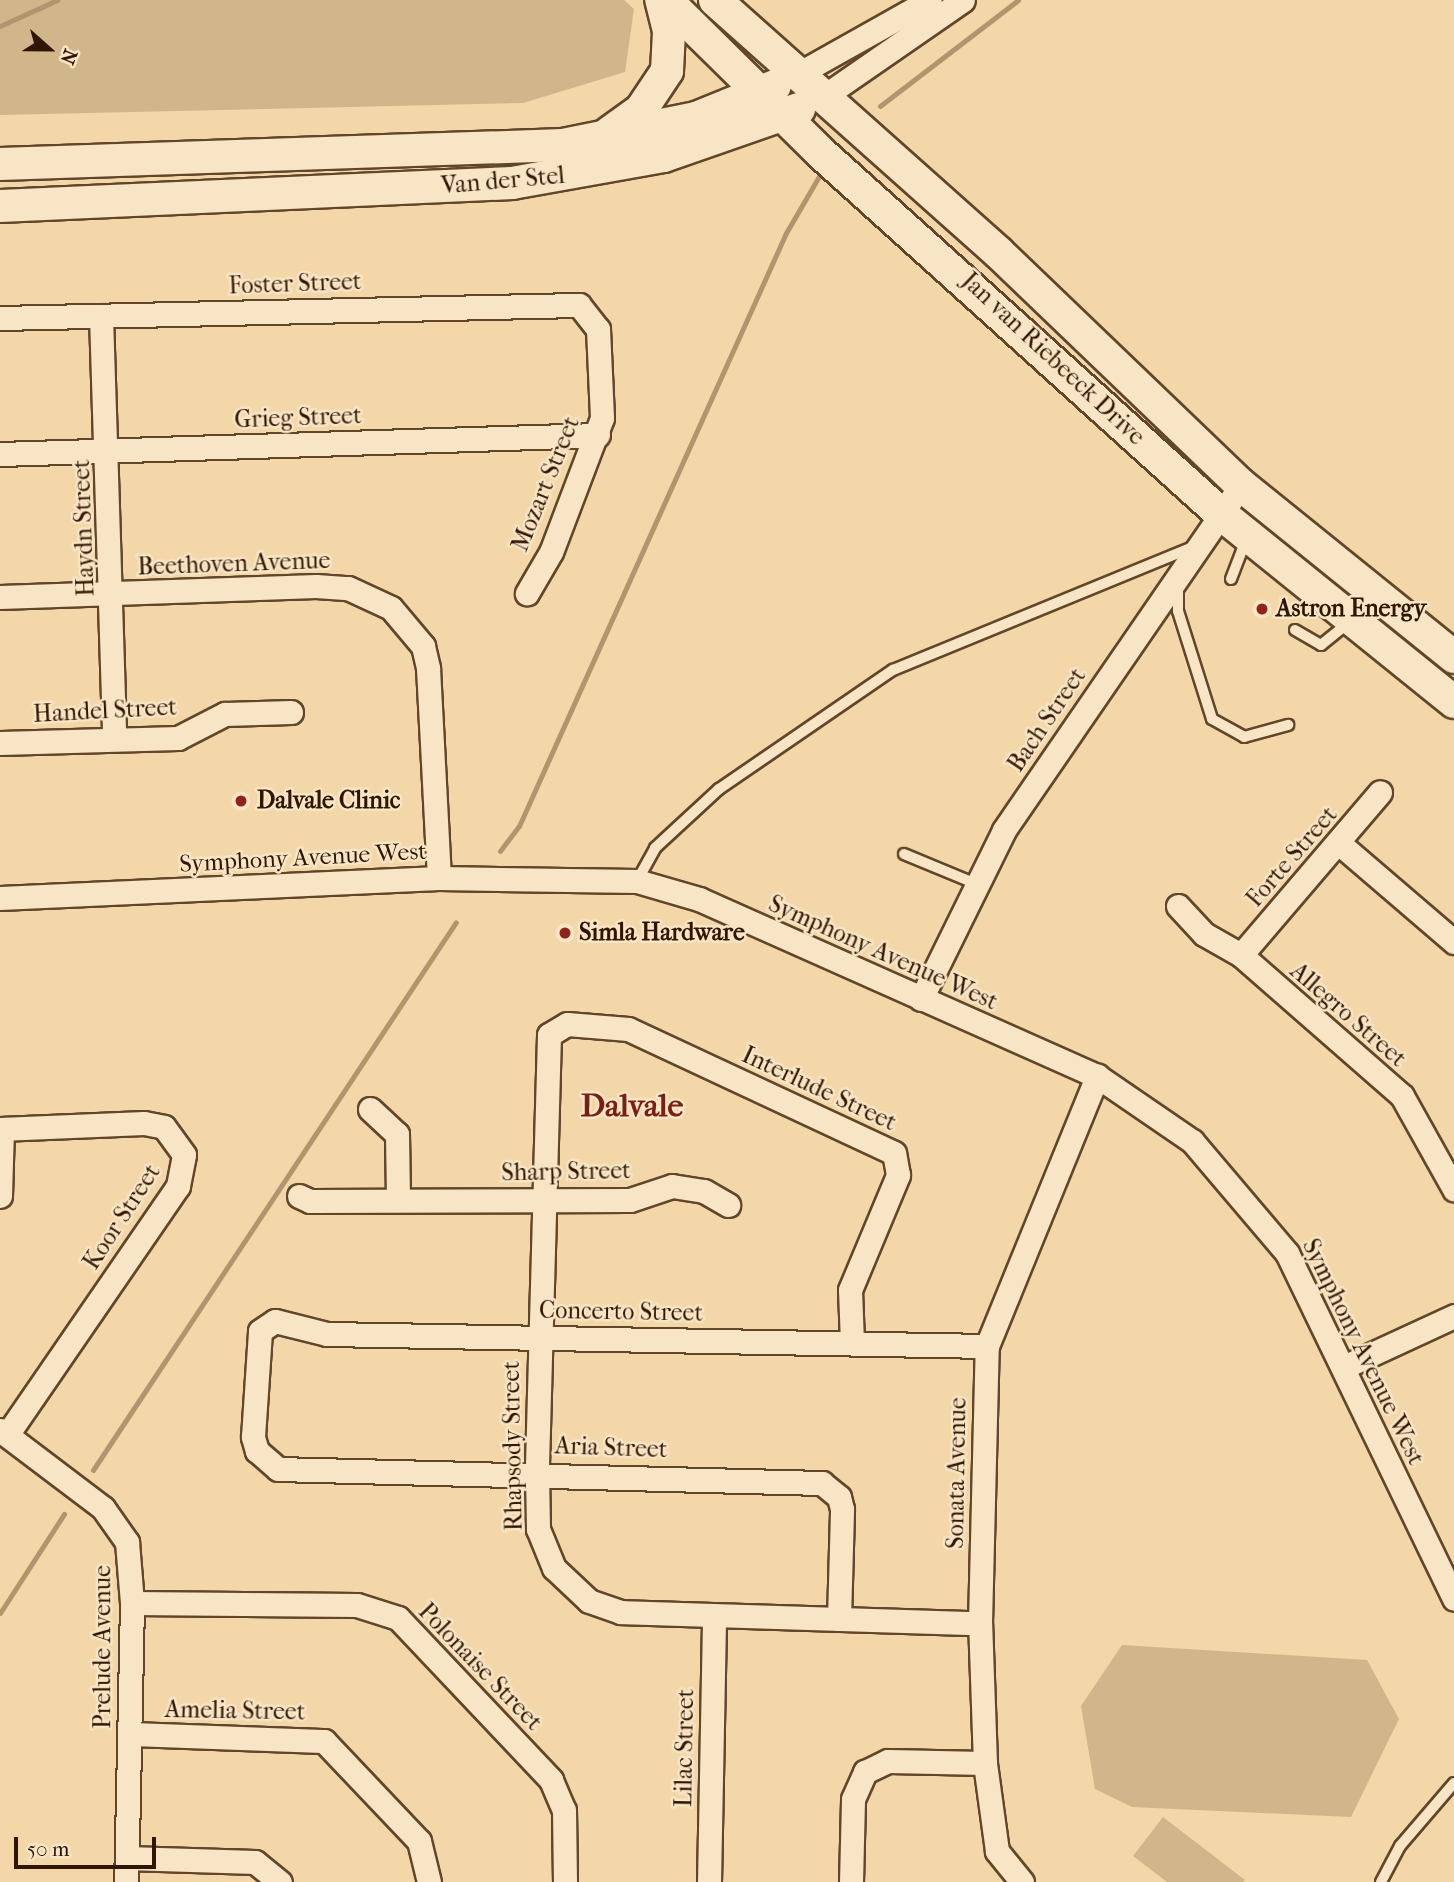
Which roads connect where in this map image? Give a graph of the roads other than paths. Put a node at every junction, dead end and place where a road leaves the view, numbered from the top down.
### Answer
1 (664, 0) edge
2 (715, 0) edge
3 (930, 0) edge
4 (963, 0) edge
5 (798, 74) junction
6 (759, 95) junction
7 (823, 97) junction
8 (782, 117) junction
9 (599, 139) junction
10 (718, 141) junction
11 (816, 149) junction
12 (0, 164) edge
13 (0, 206) edge
14 (589, 310) joint
15 (101, 316) junction
16 (0, 318) edge
17 (598, 435) junction
18 (107, 450) junction
19 (0, 454) edge
20 (1241, 485) junction
21 (1220, 513) junction
22 (1247, 536) junction
23 (1198, 545) junction
24 (1180, 572) junction
25 (1231, 579) dead end
26 (527, 593) dead end
27 (113, 594) junction
28 (0, 597) edge
29 (1350, 620) junction
30 (1294, 630) dead end
31 (1454, 657) edge
32 (1454, 702) edge
33 (291, 712) dead end
34 (1288, 725) dead end
35 (114, 739) junction
36 (0, 743) edge
37 (1380, 792) dead end
38 (1341, 845) junction
39 (904, 854) dead end
40 (439, 878) junction
41 (637, 881) junction
42 (974, 883) junction
43 (0, 898) edge
44 (1178, 906) dead end
45 (1454, 942) edge
46 (1241, 956) junction
47 (920, 999) junction
48 (544, 1047) joint
49 (1097, 1076) junction
50 (370, 1109) dead end
51 (1, 1129) edge
52 (1454, 1189) edge
53 (0, 1196) edge
54 (299, 1196) dead end
55 (398, 1199) junction
56 (540, 1200) junction
57 (728, 1205) dead end
58 (1454, 1316) edge
59 (260, 1331) joint
60 (538, 1336) junction
61 (852, 1342) junction
62 (987, 1346) junction
63 (1346, 1366) junction
64 (3, 1433) edge
65 (537, 1471) junction
66 (1454, 1599) edge
67 (132, 1604) junction
68 (714, 1616) junction
69 (839, 1619) junction
70 (980, 1623) junction
71 (130, 1734) junction
72 (985, 1763) junction
73 (1454, 1783) edge
74 (127, 1858) junction
75 (126, 1882) edge
76 (280, 1882) edge
77 (429, 1882) edge
78 (565, 1882) edge
79 (709, 1882) edge
80 (851, 1882) edge
81 (1022, 1882) edge
82 (1381, 1882) edge

1 - 6 main road, Jan van Riebeeck Drive
1 - 9 main road
2 - 5 main road, Jan van Riebeeck Drive
3 - 5 street, Van der Stel
4 - 7 street, Van der Stel
5 - 6 main road, Van der Stel
5 - 7 main road, Jan van Riebeeck Drive
6 - 8 main road, Jan van Riebeeck Drive
6 - 9 main road, Van der Stel
7 - 8 main road, Van der Stel
7 - 20 main road, Jan van Riebeeck Drive
8 - 10 main road, Van der Stel
8 - 11 main road, Jan van Riebeeck Drive
9 - 12 main road, Van der Stel
10 - 11 main road
10 - 13 main road, Van der Stel
11 - 21 main road, Jan van Riebeeck Drive
14 - 15 street, Foster Street
14 - 17 street, Mozart Street
15 - 16 street, Foster Street
15 - 18 street, Haydn Street
17 - 18 street, Grieg Street
17 - 26 street, Mozart Street
18 - 19 street, Grieg Street
18 - 27 street, Haydn Street
20 - 21 street, Bach Street
20 - 31 main road, Jan van Riebeeck Drive
21 - 22 main road, Jan van Riebeeck Drive
21 - 23 street, Bach Street
22 - 25 lane
22 - 29 main road, Jan van Riebeeck Drive
23 - 24 street, Bach Street
23 - 41 lane
24 - 34 lane
24 - 42 street, Bach Street
27 - 28 street, Beethoven Avenue
27 - 35 street, Haydn Street
27 - 40 street, Beethoven Avenue
29 - 30 lane
29 - 32 main road, Jan van Riebeeck Drive
33 - 35 street, Handel Street
35 - 36 street, Handel Street
37 - 38 street, Forte Street
38 - 45 street
38 - 46 street, Forte Street
39 - 42 lane
40 - 41 street, Symphony Avenue West
40 - 43 street, Symphony Avenue West
41 - 47 street, Symphony Avenue West
42 - 47 street, Bach Street
44 - 46 street, Allegro Street
46 - 52 street, Allegro Street
47 - 49 street, Symphony Avenue West
48 - 56 street, Rhapsody Street
48 - 61 street, Interlude Street
49 - 62 street, Sonata Avenue
49 - 63 street, Symphony Avenue West
50 - 55 street
51 - 53 street
51 - 64 street, Koor Street
54 - 55 street, Sharp Street
55 - 56 street, Sharp Street
56 - 57 street, Sharp Street
56 - 60 street, Rhapsody Street
58 - 63 street
59 - 60 street, Concerto Street
59 - 65 street, Aria Street
60 - 61 street, Concerto Street
60 - 65 street, Rhapsody Street
61 - 62 street, Concerto Street
62 - 70 street, Sonata Avenue
63 - 66 street, Symphony Avenue West
64 - 67 street, Prelude Avenue
65 - 68 street, Rhapsody Street
65 - 69 street, Aria Street
67 - 71 street, Prelude Avenue
67 - 78 street, Polonaise Street
68 - 69 street, Rhapsody Street
68 - 79 street, Lilac Street
69 - 70 street, Rhapsody Street
70 - 72 street, Sonata Avenue
71 - 74 street, Prelude Avenue
71 - 77 street, Amelia Street
72 - 80 street
72 - 81 street, Sonata Avenue
73 - 82 lane
74 - 75 street, Prelude Avenue
74 - 76 street

